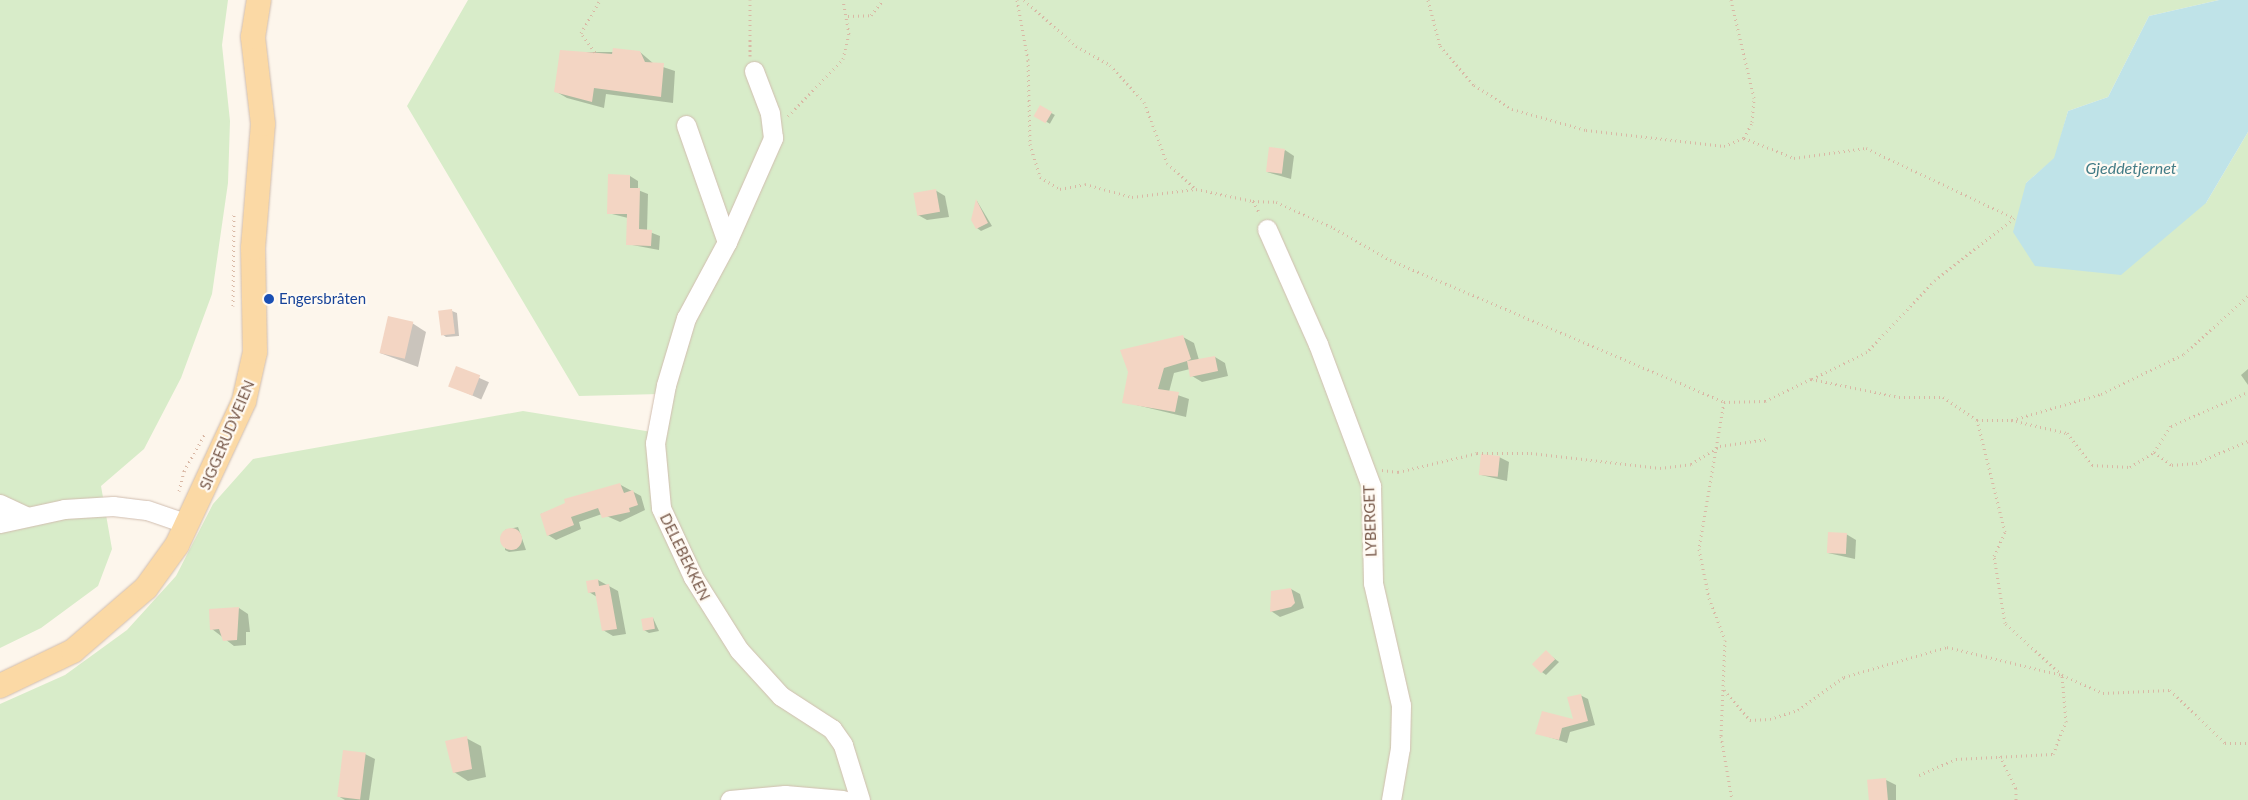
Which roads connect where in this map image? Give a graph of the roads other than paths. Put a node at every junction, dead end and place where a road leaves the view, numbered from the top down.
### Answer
1 (259, 0) edge
2 (754, 71) road end
3 (686, 125) dead end
4 (1267, 229) road end
5 (727, 242) junction
6 (0, 504) edge
7 (26, 516) junction
8 (181, 521) junction
9 (0, 523) edge
10 (0, 686) edge
11 (730, 800) edge
12 (843, 800) edge
13 (860, 800) edge
14 (1391, 800) edge

1 - 8 main road, SIGGERUDVEIEN
2 - 5 street, DELEBEKKEN
3 - 5 street
4 - 14 street, LYBERGET
5 - 13 street, DELEBEKKEN
6 - 7 street
7 - 8 street
7 - 9 street
8 - 10 main road, SIGGERUDVEIEN
11 - 12 street

